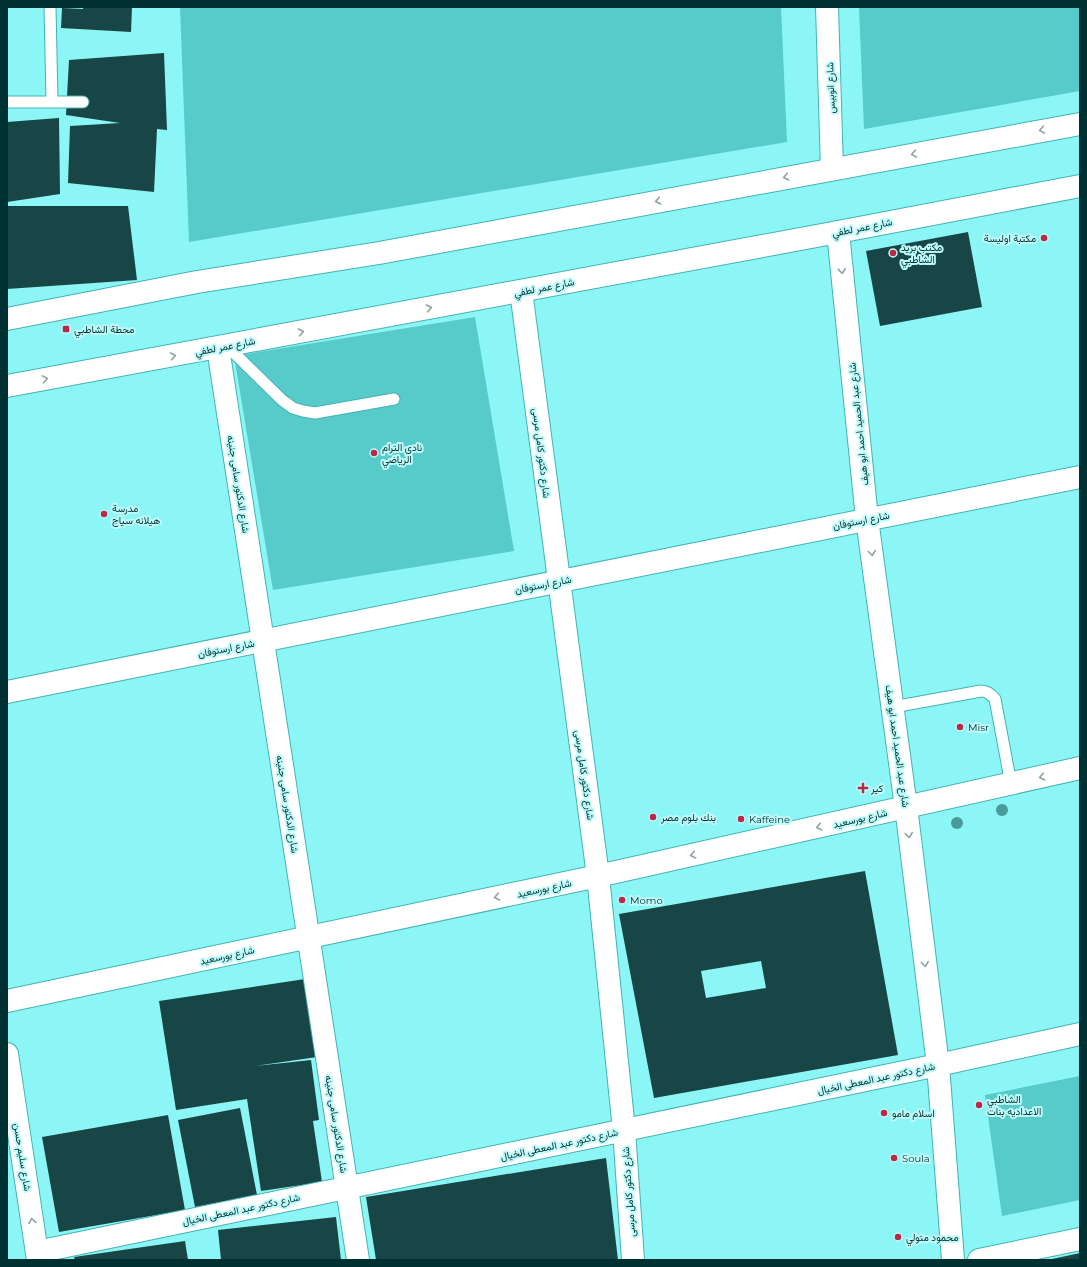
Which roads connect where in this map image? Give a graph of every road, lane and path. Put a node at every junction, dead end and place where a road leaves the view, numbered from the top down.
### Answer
1 (50, 7) edge
2 (827, 7) edge
3 (7, 102) edge
4 (52, 102) junction
5 (83, 102) dead end
6 (1080, 124) edge
7 (832, 169) junction
8 (1080, 186) edge
9 (838, 232) junction
10 (521, 291) junction
11 (7, 319) edge
12 (223, 347) junction
13 (7, 386) edge
14 (394, 399) dead end
15 (1080, 477) edge
16 (867, 519) junction
17 (559, 581) junction
18 (263, 641) junction
19 (7, 692) edge
20 (893, 707) junction
21 (1080, 768) edge
22 (1012, 784) junction
23 (906, 807) junction
24 (598, 876) junction
25 (308, 938) junction
26 (7, 1001) edge
27 (1080, 1034) edge
28 (7, 1054) edge
29 (938, 1065) junction
30 (624, 1130) junction
31 (346, 1187) junction
32 (1080, 1239) edge
33 (37, 1256) edge
34 (358, 1260) edge
35 (633, 1260) edge
36 (953, 1260) edge
37 (979, 1260) edge

1 - 4 lane
2 - 7 street, شارع انوبيس
3 - 4 lane
4 - 5 lane
6 -> 7 street
7 -> 11 street
8 - 9 street, شارع عمر لطفي
9 - 10 street, شارع عمر لطفي
9 -> 16 street, شارع عبد الحميد احمد ابو هيف
12 -> 10 street, شارع عمر لطفي
10 - 17 street, شارع دكتور كامل مرسى
13 -> 12 street, شارع عمر لطفي
12 - 14 lane
12 - 18 street, شارع الدكتور سامى جنينه
15 - 16 street, شارع ارستوفان
16 - 17 street, شارع ارستوفان
16 -> 20 street, شارع عبد الحميد احمد ابو هيف
17 - 18 street, شارع ارستوفان
17 - 24 street, شارع دكتور كامل مرسى
18 - 19 street, شارع ارستوفان
18 - 25 street, شارع الدكتور سامى جنينه
20 - 22 lane
20 - 23 street, شارع عبد الحميد احمد ابو هيف
21 -> 22 street, شارع بورسعيد
22 - 23 street, شارع بورسعيد
23 -> 24 street, شارع بورسعيد
23 -> 29 street, شارع عبد الحميد احمد ابو هيف
24 -> 25 street, شارع بورسعيد
24 - 30 street, شارع دكتور كامل مرسى
25 - 26 street, شارع بورسعيد
25 - 31 street, شارع الدكتور سامى جنينه
27 - 29 street, شارع دكتور عبد المعطى الخيال
33 -> 28 street, شارع سليم حسن
29 - 30 street, شارع دكتور عبد المعطى الخيال
29 - 36 street, شارع عبد الحميد احمد ابو هيف
30 - 31 street, شارع دكتور عبد المعطى الخيال
30 - 35 street, شارع دكتور كامل مرسى
31 - 33 street, شارع دكتور عبد المعطى الخيال
31 - 34 street, شارع الدكتور سامى جنينه
32 - 37 street

